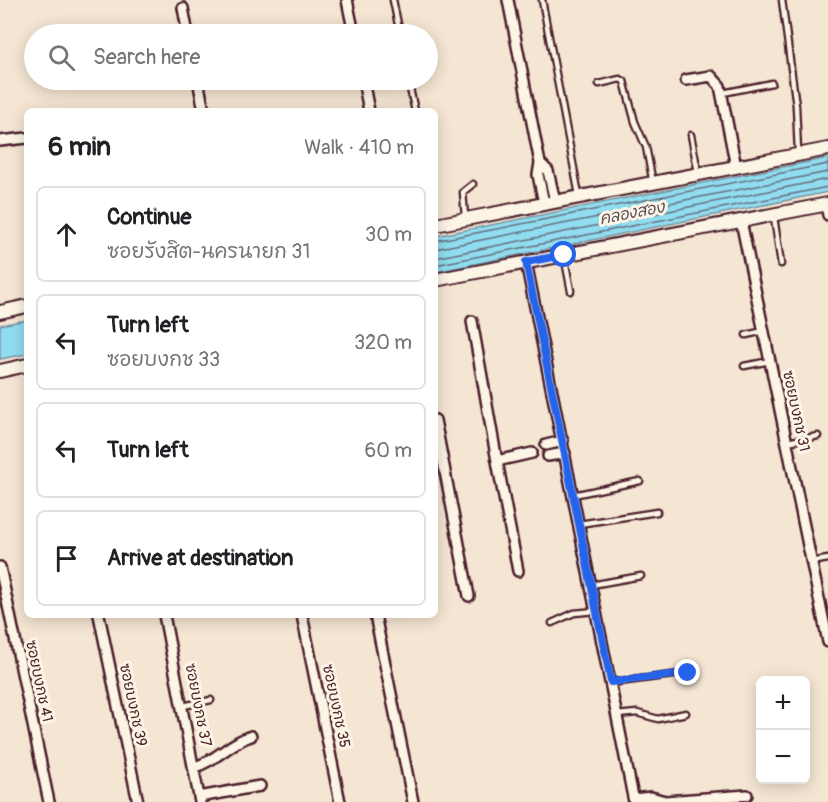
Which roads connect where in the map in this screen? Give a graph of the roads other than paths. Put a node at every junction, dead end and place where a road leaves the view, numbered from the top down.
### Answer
1 (347, 0) edge
2 (393, 0) edge
3 (508, 0) edge
4 (542, 0) edge
5 (782, 0) edge
6 (183, 8) dead end
7 (187, 24) edge
8 (352, 24) edge
9 (398, 24) edge
10 (686, 80) dead end
11 (772, 83) dead end
12 (599, 84) dead end
13 (200, 90) edge
14 (365, 90) edge
15 (410, 90) edge
16 (723, 93) junction
17 (203, 108) edge
18 (368, 108) edge
19 (414, 108) edge
20 (691, 135) dead end
21 (24, 138) edge
22 (0, 141) edge
23 (828, 149) edge
24 (798, 155) junction
25 (736, 167) junction
26 (698, 174) junction
27 (653, 183) junction
28 (472, 184) dead end
29 (579, 196) junction
30 (549, 202) junction
31 (827, 208) edge
32 (774, 214) junction
33 (466, 219) junction
34 (741, 221) junction
35 (438, 222) edge
36 (564, 255) junction
37 (526, 262) junction
38 (782, 264) dead end
39 (438, 279) edge
40 (571, 291) dead end
41 (24, 307) edge
42 (0, 312) edge
43 (472, 321) dead end
44 (764, 330) junction
45 (746, 335) dead end
46 (770, 361) junction
47 (24, 366) edge
48 (744, 366) dead end
49 (0, 371) edge
50 (438, 436) edge
51 (818, 436) dead end
52 (563, 441) junction
53 (787, 442) junction
54 (541, 452) junction
55 (565, 453) junction
56 (497, 461) junction
57 (640, 481) dead end
58 (573, 495) junction
59 (657, 512) dead end
60 (579, 524) junction
61 (828, 559) edge
62 (812, 562) junction
63 (0, 567) edge
64 (518, 571) dead end
65 (641, 576) dead end
66 (591, 585) junction
67 (469, 596) dead end
68 (596, 611) junction
69 (100, 618) edge
70 (165, 618) edge
71 (303, 618) edge
72 (376, 618) edge
73 (552, 623) dead end
74 (828, 642) edge
75 (688, 673) dead end
76 (611, 682) junction
77 (211, 700) dead end
78 (183, 706) junction
79 (686, 712) dead end
80 (617, 715) junction
81 (251, 736) dead end
82 (195, 767) junction
83 (260, 786) dead end
84 (747, 795) dead end
85 (200, 799) edge
86 (634, 800) edge
87 (50, 802) edge
88 (138, 802) edge
89 (340, 802) edge
90 (412, 802) edge

1 - 8 street
2 - 9 lane
3 - 30 street
4 - 29 lane
5 - 24 lane
6 - 7 street
10 - 16 street
11 - 16 lane
12 - 27 lane
13 - 17 street
14 - 18 street
15 - 19 lane
16 - 25 street
20 - 26 lane
21 - 22 street
23 - 24 street
24 - 25 street
25 - 26 street
26 - 27 street
27 - 29 street
28 - 33 lane
29 - 30 street
30 - 33 street
31 - 32 street
32 - 34 street
32 - 38 lane
33 - 35 street
34 - 36 street
34 - 44 street, ซอยบงกช 31
36 - 37 street
36 - 40 lane
37 - 39 street
37 - 52 street
41 - 42 street
43 - 56 street
44 - 45 lane
44 - 46 street, ซอยบงกช 31
46 - 48 lane
46 - 53 street, ซอยบงกช 31
47 - 49 street
50 - 67 street
51 - 53 lane
52 - 54 street
52 - 55 street
53 - 62 street, ซอยบงกช 31
54 - 55 street
54 - 56 street
55 - 58 street
56 - 64 street
57 - 58 lane
58 - 60 street
59 - 60 lane
60 - 66 street
61 - 62 lane
62 - 74 street, ซอยบงกช 31
63 - 87 street, ซอยบงกช 41
65 - 66 lane
66 - 68 street
68 - 73 lane
68 - 76 street
69 - 88 street, ซอยบงกช 39
70 - 78 street, ซอยบงกช 37
71 - 89 street, ซอยบงกช 35
72 - 90 street
75 - 76 lane
76 - 80 street
77 - 78 lane
78 - 82 street, ซอยบงกช 37
79 - 80 lane
80 - 86 street
81 - 82 street
82 - 85 street, ซอยบงกช 37
83 - 85 street
84 - 86 street

